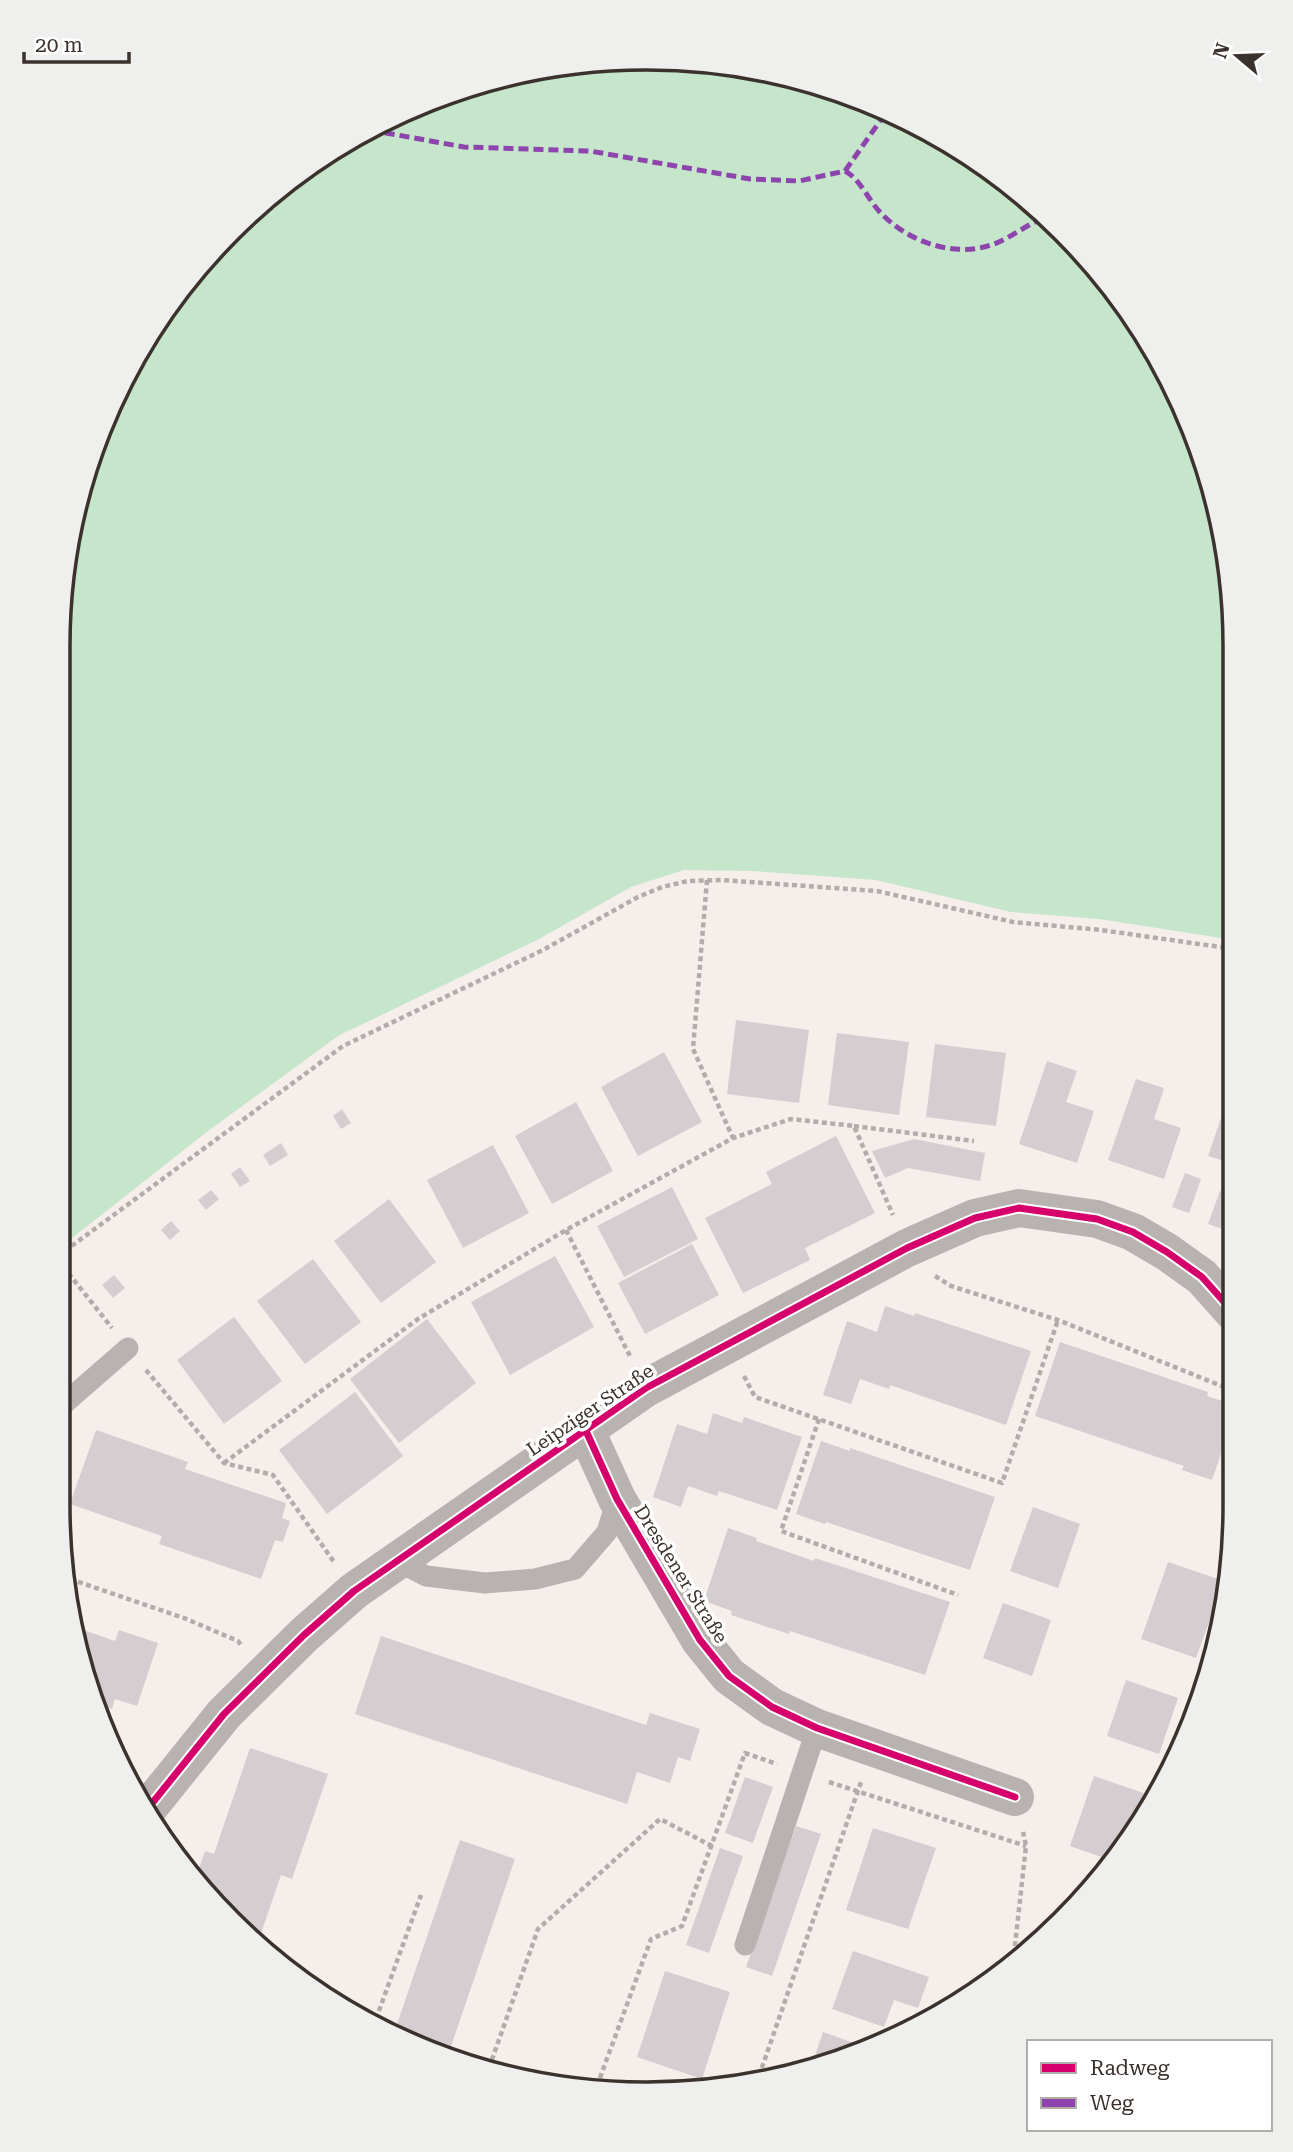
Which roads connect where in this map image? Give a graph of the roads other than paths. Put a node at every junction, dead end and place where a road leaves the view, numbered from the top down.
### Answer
1 (1223, 1301) edge
2 (128, 1349) road end
3 (70, 1399) edge
4 (586, 1431) junction
5 (617, 1499) junction
6 (397, 1561) junction
7 (817, 1728) junction
8 (1015, 1797) road end
9 (152, 1803) edge
10 (745, 1945) dead end

1 - 4 street, Leipziger Straße
2 - 3 lane
4 - 5 street, Dresdener Straße
4 - 6 street, Leipziger Straße
5 - 6 lane, Dresdener Straße
5 - 7 street, Dresdener Straße
6 - 9 street, Leipziger Straße
7 - 8 street, Dresdener Straße
7 - 10 lane

